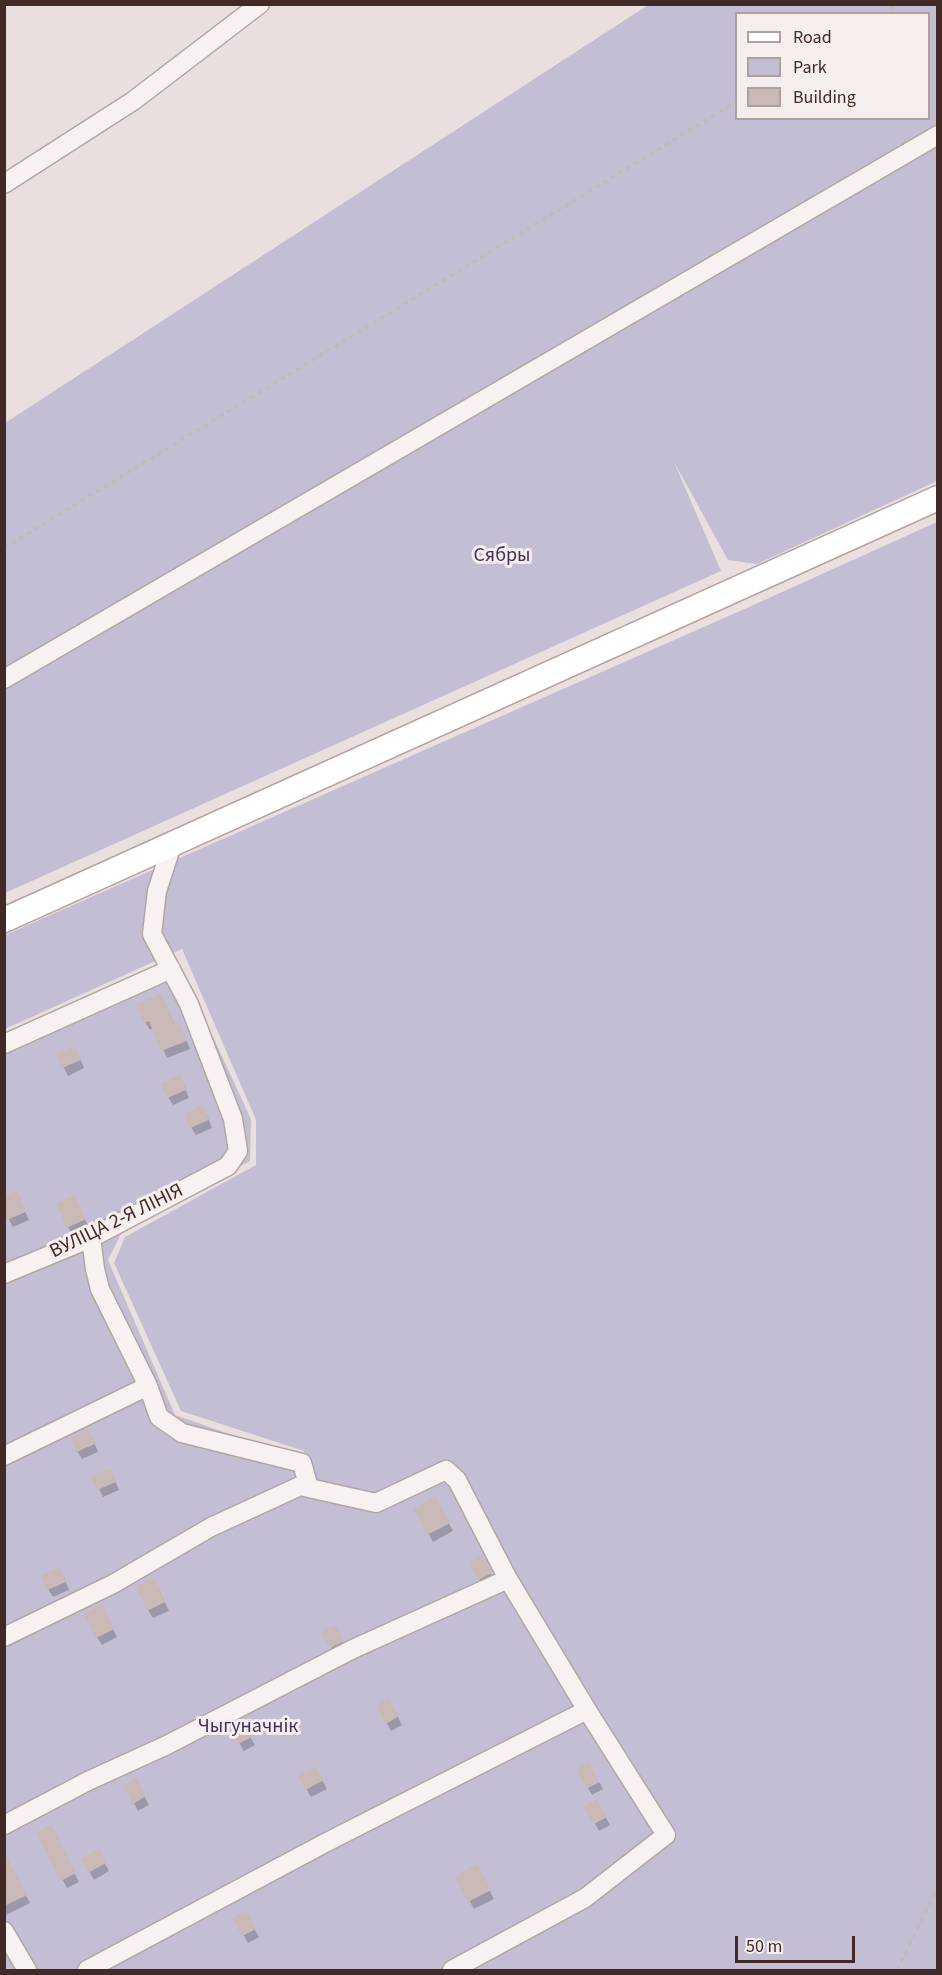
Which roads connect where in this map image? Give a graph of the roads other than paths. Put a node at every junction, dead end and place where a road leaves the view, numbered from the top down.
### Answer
1 (260, 4) edge
2 (938, 135) edge
3 (4, 184) edge
4 (938, 498) edge
5 (4, 679) edge
6 (172, 844) junction
7 (4, 920) edge
8 (171, 969) junction
9 (4, 1044) edge
10 (91, 1238) junction
11 (4, 1274) edge
12 (148, 1386) junction
13 (4, 1456) edge
14 (309, 1488) junction
15 (508, 1579) junction
16 (4, 1637) edge
17 (587, 1710) junction
18 (4, 1824) edge
19 (4, 1931) edge
20 (27, 1971) edge
21 (87, 1971) edge
22 (452, 1971) edge

1 - 3 lane
2 - 5 lane
4 - 6 main road
6 - 7 main road
6 - 8 lane
8 - 9 lane
8 - 10 lane, ВУЛІЦА 2-Я ЛІНІЯ
10 - 11 lane, ВУЛІЦА 2-Я ЛІНІЯ
10 - 12 lane
12 - 13 lane
12 - 14 lane
14 - 15 lane
14 - 16 lane
15 - 17 lane
15 - 18 lane
17 - 21 lane
17 - 22 lane
19 - 20 lane

